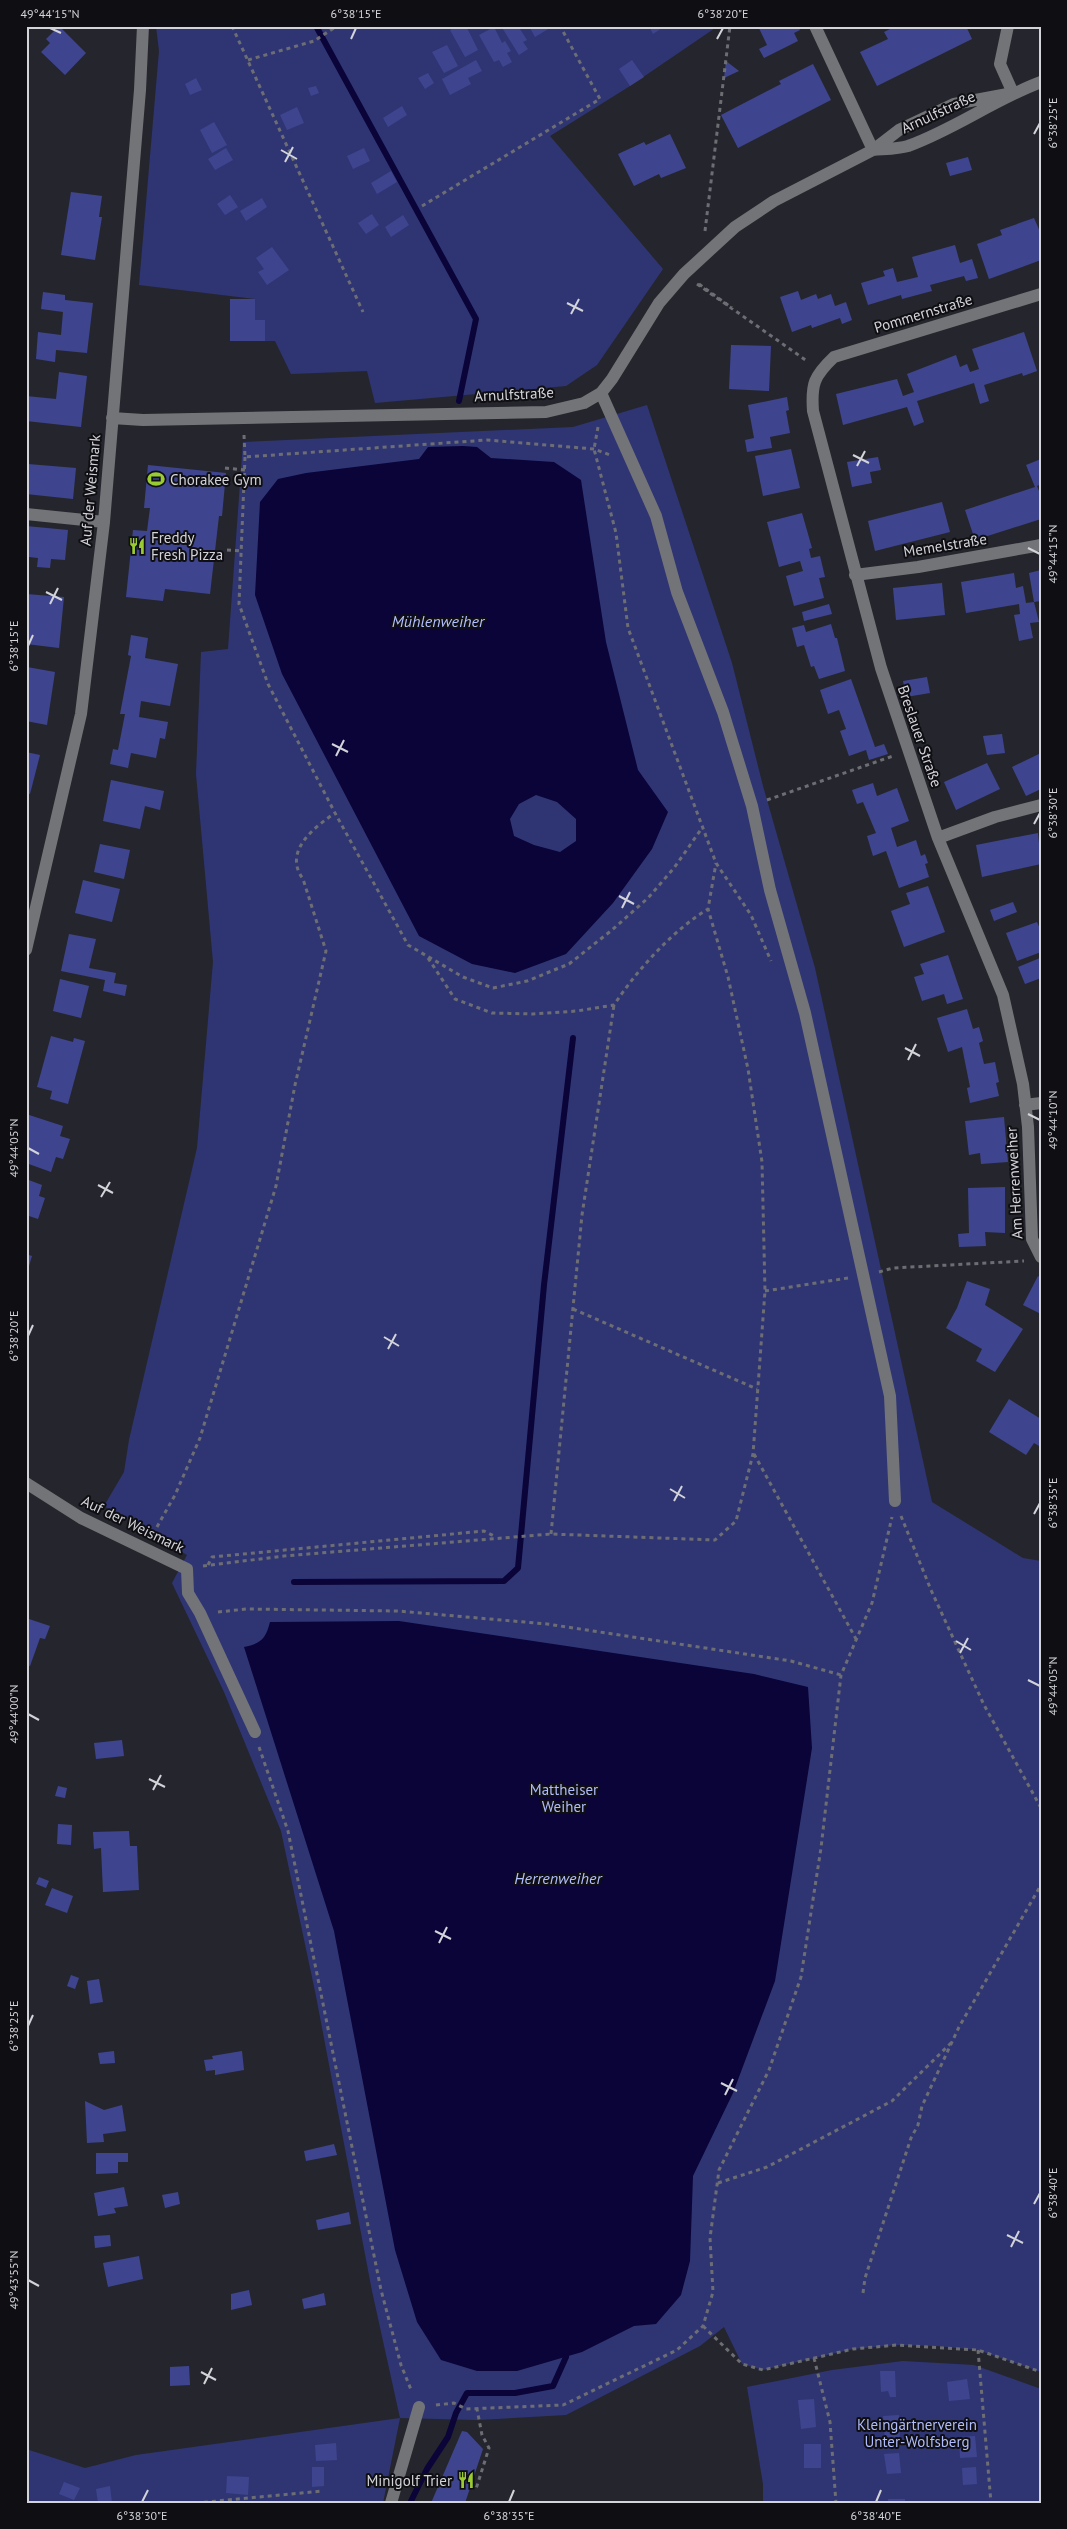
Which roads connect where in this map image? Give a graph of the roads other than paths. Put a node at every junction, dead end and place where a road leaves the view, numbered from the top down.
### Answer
1 (143, 26) edge
2 (815, 26) edge
3 (1008, 26) edge
4 (1041, 82) edge
5 (1013, 93) junction
6 (873, 150) junction
7 (1041, 294) edge
8 (820, 371) joint
9 (601, 392) junction
10 (112, 418) junction
11 (26, 514) edge
12 (104, 522) junction
13 (1041, 546) edge
14 (855, 574) junction
15 (1041, 805) edge
16 (938, 838) junction
17 (26, 950) edge
18 (1041, 1102) edge
19 (1025, 1105) junction
20 (1040, 1256) edge
21 (26, 1482) edge
22 (896, 1501) road end
23 (255, 1732) road end
24 (419, 2407) road end
25 (391, 2503) edge

1 - 10 street, Auf der Weismark
2 - 6 street
3 - 5 street
4 - 5 street
5 - 6 street, Arnulfstraße
5 - 6 street, Arnulfstraße
6 - 9 street, Arnulfstraße
7 - 8 street, Pommernstraße
8 - 14 street, Breslauer Straße
9 - 10 street, Arnulfstraße
9 - 22 street
10 - 12 street, Auf der Weismark
11 - 12 street
12 - 17 street, Auf der Weismark
13 - 14 street, Memelstraße
14 - 16 street, Breslauer Straße
15 - 16 street
16 - 19 street, Breslauer Straße
18 - 19 street
19 - 20 street, Am Herrenweiher
21 - 23 street, Auf der Weismark
24 - 25 street

